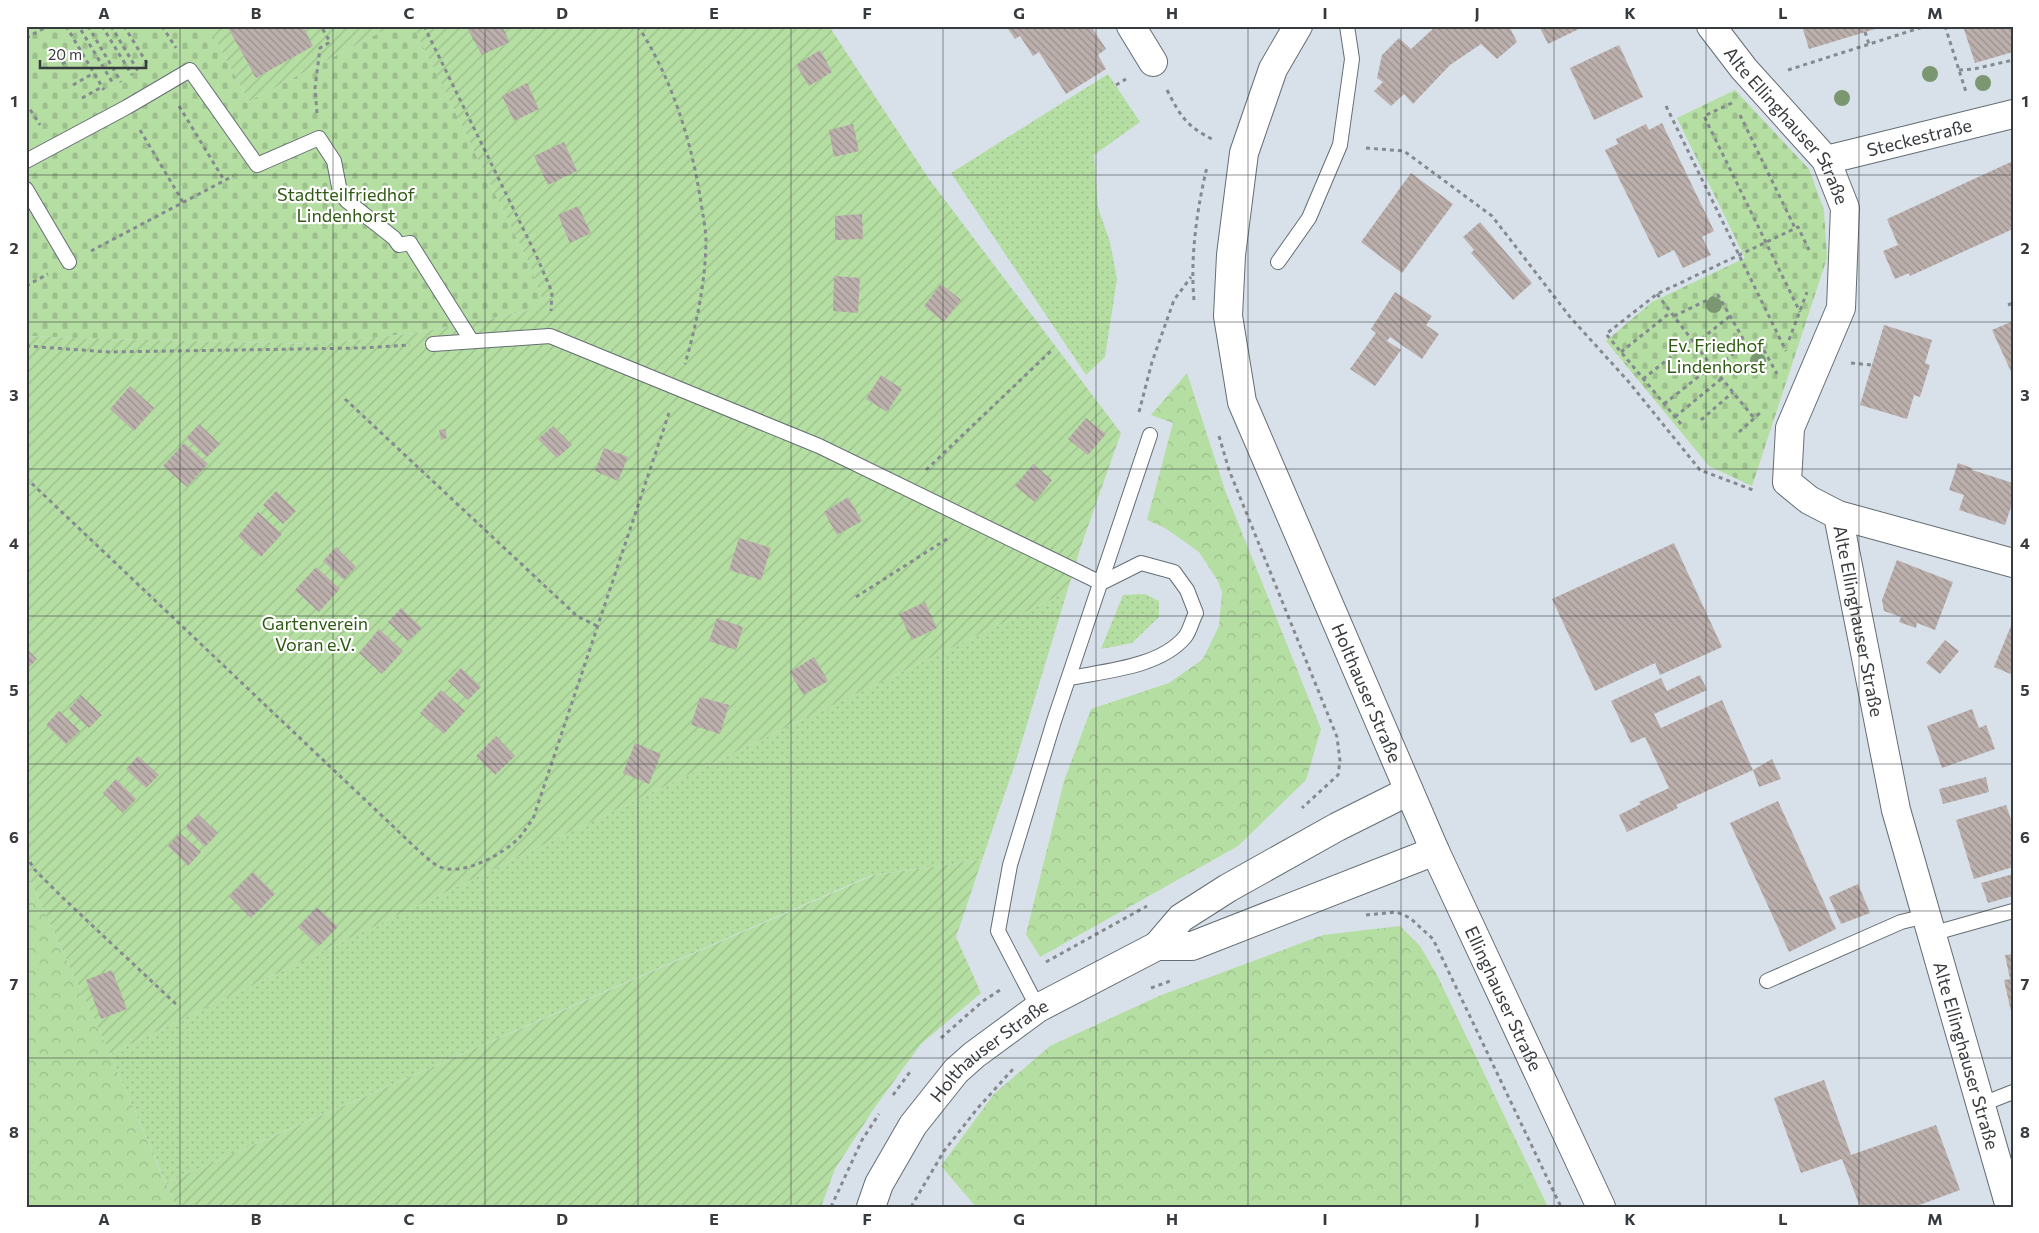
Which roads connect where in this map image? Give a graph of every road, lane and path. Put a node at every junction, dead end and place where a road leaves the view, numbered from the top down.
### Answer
1 (48, 26) edge
2 (66, 26) edge
3 (88, 26) edge
4 (102, 26) edge
5 (111, 26) edge
6 (124, 26) edge
7 (321, 26) edge
8 (424, 26) edge
9 (638, 26) edge
10 (1131, 26) edge
11 (1298, 26) edge
12 (1347, 26) edge
13 (1711, 26) edge
14 (1926, 26) edge
15 (1945, 26) edge
16 (81, 30) dead end
17 (1865, 32) dead end
18 (26, 38) edge
19 (1869, 44) junction
20 (82, 53) junction
21 (2013, 60) edge
22 (1153, 62) junction
23 (62, 64) dead end
24 (148, 66) dead end
25 (1789, 69) dead end
26 (1959, 70) junction
27 (139, 72) dead end
28 (94, 73) junction
29 (132, 76) dead end
30 (1961, 78) dead end
31 (121, 82) dead end
32 (166, 84) junction
33 (74, 85) dead end
34 (1116, 85) dead end
35 (115, 86) dead end
36 (102, 87) junction
37 (105, 92) dead end
38 (82, 98) dead end
39 (1666, 106) dead end
40 (127, 107) junction
41 (2013, 114) edge
42 (319, 138) junction
43 (1215, 140) dead end
44 (1340, 145) junction
45 (1826, 160) junction
46 (26, 161) edge
47 (256, 164) junction
48 (224, 180) junction
49 (26, 189) edge
50 (183, 202) junction
51 (1795, 228) junction
52 (1766, 242) junction
53 (1231, 254) junction
54 (1738, 256) junction
55 (1814, 258) dead end
56 (70, 262) junction
57 (1278, 262) dead end
58 (1192, 276) junction
59 (1810, 284) dead end
60 (26, 286) edge
61 (1657, 294) junction
62 (1194, 301) dead end
63 (2013, 303) edge
64 (2008, 305) dead end
65 (1671, 312) junction
66 (1800, 312) junction
67 (1674, 316) junction
68 (1730, 316) junction
69 (550, 336) junction
70 (471, 340) junction
71 (1694, 342) junction
72 (1760, 343) dead end
73 (433, 344) joint
74 (26, 346) edge
75 (1053, 350) dead end
76 (1620, 352) junction
77 (1848, 362) dead end
78 (1872, 365) dead end
79 (1713, 368) junction
80 (1777, 375) dead end
81 (1643, 379) junction
82 (1721, 379) junction
83 (677, 389) junction
84 (1733, 392) junction
85 (345, 399) dead end
86 (1664, 404) junction
87 (1676, 417) junction
88 (1754, 418) dead end
89 (1700, 420) dead end
90 (1681, 424) dead end
91 (1218, 433) dead end
92 (1150, 435) joint
93 (26, 478) edge
94 (1787, 482) junction
95 (905, 489) junction
96 (1838, 516) junction
97 (970, 521) junction
98 (2013, 563) edge
99 (1101, 583) junction
100 (856, 597) dead end
101 (597, 626) junction
102 (1070, 678) junction
103 (1338, 776) dead end
104 (1409, 791) junction
105 (1435, 850) junction
106 (26, 855) edge
107 (2013, 911) edge
108 (1360, 915) dead end
109 (1928, 925) junction
110 (1157, 946) junction
111 (1180, 977) dead end
112 (1766, 981) dead end
113 (1146, 991) dead end
114 (178, 1006) dead end
115 (1038, 1008) junction
116 (1014, 1068) dead end
117 (2013, 1092) edge
118 (1980, 1105) junction
119 (871, 1207) edge
120 (911, 1207) edge
121 (1561, 1207) edge
122 (1601, 1207) edge
123 (2010, 1207) edge

1 - 18 path
2 - 20 path
3 - 31 path
4 - 29 path
5 - 27 path
6 - 24 path
7 - 42 path
8 - 69 path
9 - 83 path
10 - 22 street
11 - 53 street
12 - 44 lane
13 - 45 street, Alte Ellinghauser Straße
14 - 19 path
15 - 26 path
16 - 35 path
17 - 19 path
19 - 25 path
20 - 23 path
20 - 28 path
21 - 26 path
22 - 34 path
22 - 43 path
26 - 30 path
28 - 33 path
28 - 36 path
32 - 40 lane
32 - 47 lane
32 - 48 path
36 - 37 path
36 - 38 path
39 - 54 path
40 - 46 lane
40 - 50 path
41 - 45 street, Steckestraße
42 - 47 lane
42 - 70 lane
44 - 57 lane
44 - 94 path
45 - 94 street, Alte Ellinghauser Straße
47 - 48 path
48 - 50 path
49 - 56 lane
50 - 56 path
51 - 52 path
51 - 52 path
51 - 55 path
52 - 54 path
52 - 66 path
53 - 58 path
53 - 104 street, Holthauser Straße
54 - 61 path
54 - 66 path
56 - 60 path
58 - 62 path
58 - 92 path
59 - 66 path
61 - 65 path
61 - 76 path
63 - 64 path
65 - 67 path
65 - 76 path
67 - 68 path
67 - 71 path
68 - 71 path
68 - 79 path
69 - 70 lane
69 - 83 lane
70 - 73 lane
71 - 79 path
71 - 81 path
72 - 80 path
73 - 74 path
75 - 95 path
76 - 81 path
77 - 78 path
79 - 82 path
79 - 86 path
81 - 86 path
82 - 84 path
82 - 87 path
83 - 95 lane
83 - 101 path
84 - 88 path
84 - 89 path
85 - 101 path
86 - 87 path
87 - 90 path
91 - 103 path
92 - 99 lane
93 - 101 path
94 - 96 street, Alte Ellinghauser Straße
95 - 97 lane
96 - 98 street
96 - 109 street, Alte Ellinghauser Straße
97 - 99 lane
97 - 100 path
99 - 102 lane
99 - 102 lane
102 - 115 lane
104 - 105 street, Ellinghauser Straße
104 - 110 street, Holthauser Straße
105 - 110 street, Holthauser Straße
105 - 122 street, Ellinghauser Straße
106 - 114 path
107 - 109 lane
108 - 121 path
109 - 112 lane
109 - 118 street, Alte Ellinghauser Straße
110 - 115 street, Holthauser Straße
111 - 113 path
115 - 119 street, Holthauser Straße
116 - 120 path
117 - 118 lane
118 - 123 street, Alte Ellinghauser Straße

